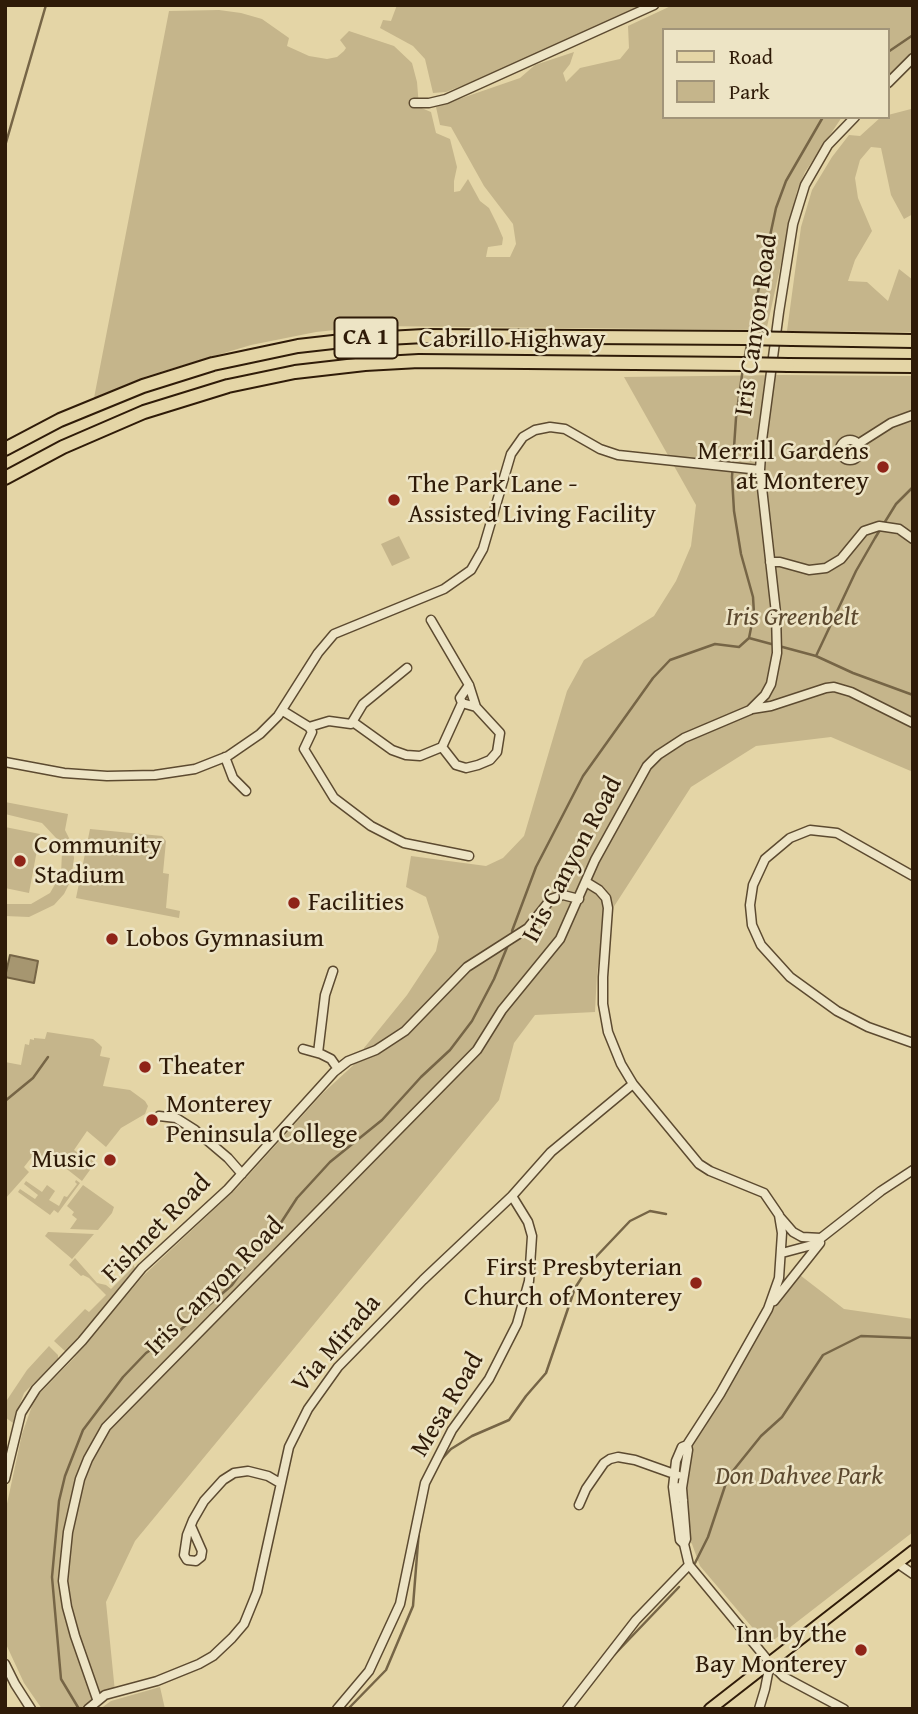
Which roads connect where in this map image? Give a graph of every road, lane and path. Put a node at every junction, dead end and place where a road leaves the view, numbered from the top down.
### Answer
1 (654, 5) edge
2 (913, 58) edge
3 (890, 81) edge
4 (414, 103) dead end
5 (853, 119) edge
6 (913, 341) edge
7 (913, 366) edge
8 (913, 415) edge
9 (858, 444) dead end
10 (5, 449) edge
11 (760, 470) junction
12 (5, 478) edge
13 (911, 534) edge
14 (770, 562) junction
15 (431, 620) dead end
16 (407, 668) dead end
17 (469, 685) junction
18 (462, 703) junction
19 (475, 707) junction
20 (283, 710) junction
21 (750, 710) junction
22 (353, 722) junction
23 (913, 723) edge
24 (309, 727) junction
25 (442, 747) junction
26 (225, 757) junction
27 (5, 762) edge
28 (246, 791) dead end
29 (469, 856) dead end
30 (913, 876) edge
31 (586, 882) junction
32 (579, 899) junction
33 (333, 971) dead end
34 (913, 1043) edge
35 (303, 1049) dead end
36 (318, 1053) junction
37 (338, 1069) junction
38 (633, 1084) junction
39 (159, 1116) dead end
40 (913, 1170) edge
41 (242, 1174) junction
42 (512, 1196) junction
43 (779, 1215) junction
44 (825, 1236) junction
45 (782, 1254) junction
46 (768, 1309) junction
47 (687, 1445) junction
48 (674, 1474) junction
49 (5, 1479) edge
50 (280, 1483) junction
51 (683, 1500) junction
52 (579, 1505) dead end
53 (191, 1526) dead end
54 (684, 1544) junction
55 (913, 1551) edge
56 (897, 1563) junction
57 (689, 1566) junction
58 (913, 1574) edge
59 (770, 1663) junction
60 (5, 1664) edge
61 (97, 1699) junction
62 (31, 1709) edge
63 (88, 1709) edge
64 (337, 1709) edge
65 (567, 1709) edge
66 (710, 1709) edge
67 (759, 1709) edge
68 (844, 1709) edge

1 - 4 street
2 - 3 street
5 - 11 street, Iris Canyon Road
6 - 10 highway, Cabrillo Highway / CA 1, bridge
7 - 12 highway, Cabrillo Highway / CA 1, bridge
8 - 9 street
11 - 14 street, Iris Canyon Road
11 - 20 street
13 - 14 street
14 - 21 street, Iris Canyon Road
15 - 17 street
16 - 22 street
17 - 18 street
17 - 19 street
18 - 19 street
18 - 25 street
19 - 25 street
20 - 24 street
20 - 26 street
21 - 23 street
21 - 31 street, Iris Canyon Road
22 - 24 street
22 - 25 street
24 - 29 street
26 - 27 street
26 - 28 street
30 - 34 street
31 - 32 street, Iris Canyon Road
31 - 38 street
32 - 37 street, Fishnet Road
32 - 61 street, Iris Canyon Road
33 - 36 street
35 - 36 street
36 - 37 street
37 - 41 street, Fishnet Road
38 - 42 street, Via Mirada
38 - 43 street
39 - 41 street
40 - 44 street
41 - 49 street, Fishnet Road
42 - 50 street, Via Mirada
42 - 64 street, Mesa Road
43 - 44 street
43 - 45 street
44 - 45 street
44 - 46 street
45 - 46 street
46 - 47 street
47 - 48 street
47 - 51 street
48 - 51 street
48 - 52 street
48 - 54 street
50 - 53 street
50 - 61 street, Via Mirada
51 - 54 street
54 - 57 street
55 - 56 main road
56 - 58 street
56 - 59 main road
57 - 59 street
57 - 65 street
59 - 66 main road
59 - 67 street
59 - 68 street
60 - 62 street
61 - 63 street

